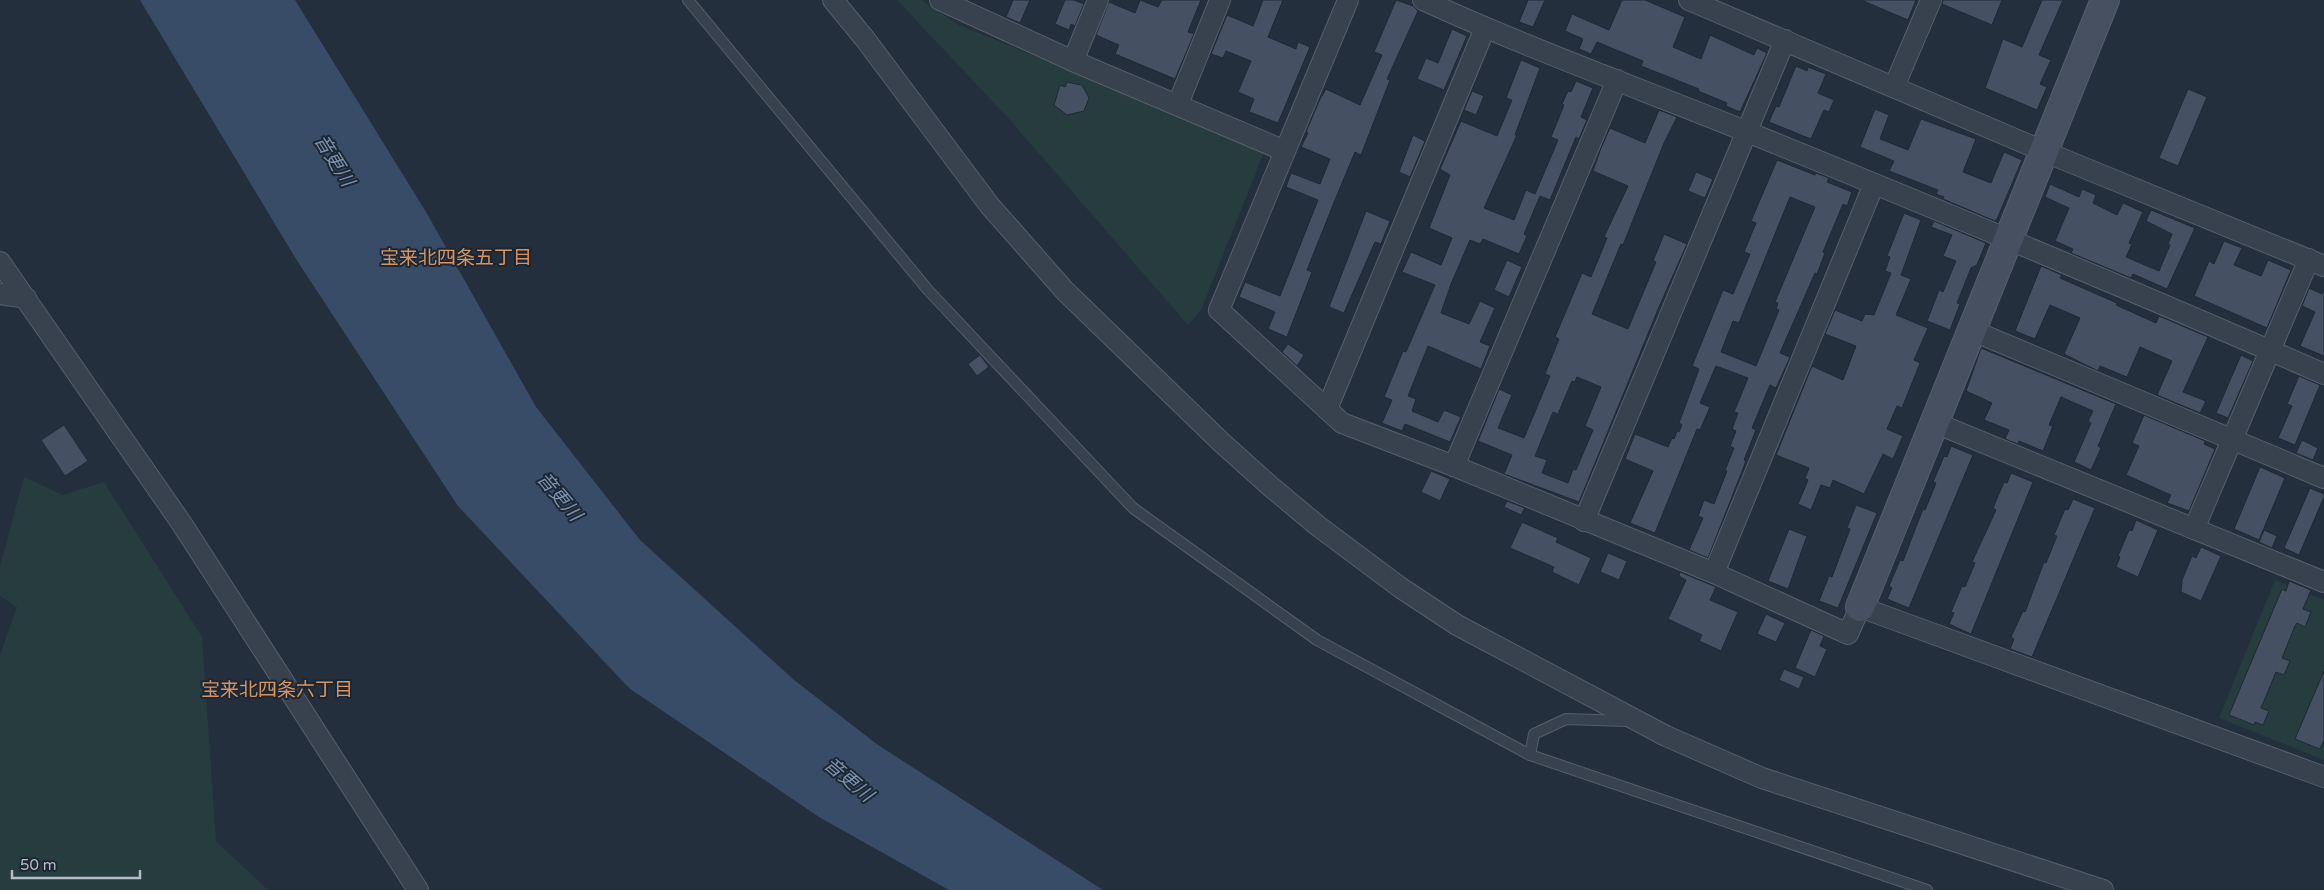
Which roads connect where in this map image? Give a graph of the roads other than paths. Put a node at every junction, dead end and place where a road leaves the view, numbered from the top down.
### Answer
1 (688, 0) edge
2 (833, 0) edge
3 (940, 0) edge
4 (1098, 0) edge
5 (1220, 0) edge
6 (1348, 0) edge
7 (1423, 0) edge
8 (1689, 0) edge
9 (1931, 0) edge
10 (2105, 0) edge
11 (968, 6) edge
12 (1485, 28) junction
13 (1785, 40) junction
14 (1073, 61) junction
15 (1616, 80) junction
16 (1894, 87) junction
17 (1178, 104) junction
18 (1747, 132) junction
19 (1285, 150) junction
20 (2043, 151) junction
21 (1874, 184) junction
22 (2007, 239) junction
23 (0, 262) edge
24 (2316, 263) edge
25 (0, 294) edge
26 (26, 298) junction
27 (1971, 330) junction
28 (2270, 351) junction
29 (2324, 374) edge
30 (1327, 409) junction
31 (1933, 422) junction
32 (2232, 440) junction
33 (1454, 466) junction
34 (2324, 478) edge
35 (1584, 521) junction
36 (2194, 529) junction
37 (1714, 573) junction
38 (2324, 582) edge
39 (1860, 607) junction
40 (1638, 721) junction
41 (1530, 755) junction
42 (2324, 777) edge
43 (418, 890) edge
44 (1926, 890) edge
45 (2103, 890) edge

1 - 41 lane
2 - 40 street
3 - 11 street
4 - 14 street
5 - 17 street
6 - 19 street
7 - 12 street
8 - 13 street
9 - 16 street
10 - 20 street
11 - 14 street
12 - 15 street
12 - 30 street
13 - 16 street
13 - 18 street
14 - 17 street
15 - 18 street
15 - 33 street
16 - 20 street
17 - 19 street
18 - 21 street
18 - 35 street
19 - 30 street
20 - 22 street
20 - 24 street
21 - 22 street
21 - 37 street
22 - 27 street
22 - 28 street
23 - 26 street
24 - 28 street
25 - 26 street
26 - 43 street
27 - 31 street
27 - 32 street
28 - 29 street
28 - 32 street
30 - 33 street
31 - 36 street
31 - 39 street
32 - 34 street
32 - 36 street
33 - 35 street
35 - 37 street
36 - 38 street
37 - 39 street
39 - 42 street
40 - 41 lane
40 - 45 street
41 - 44 lane

